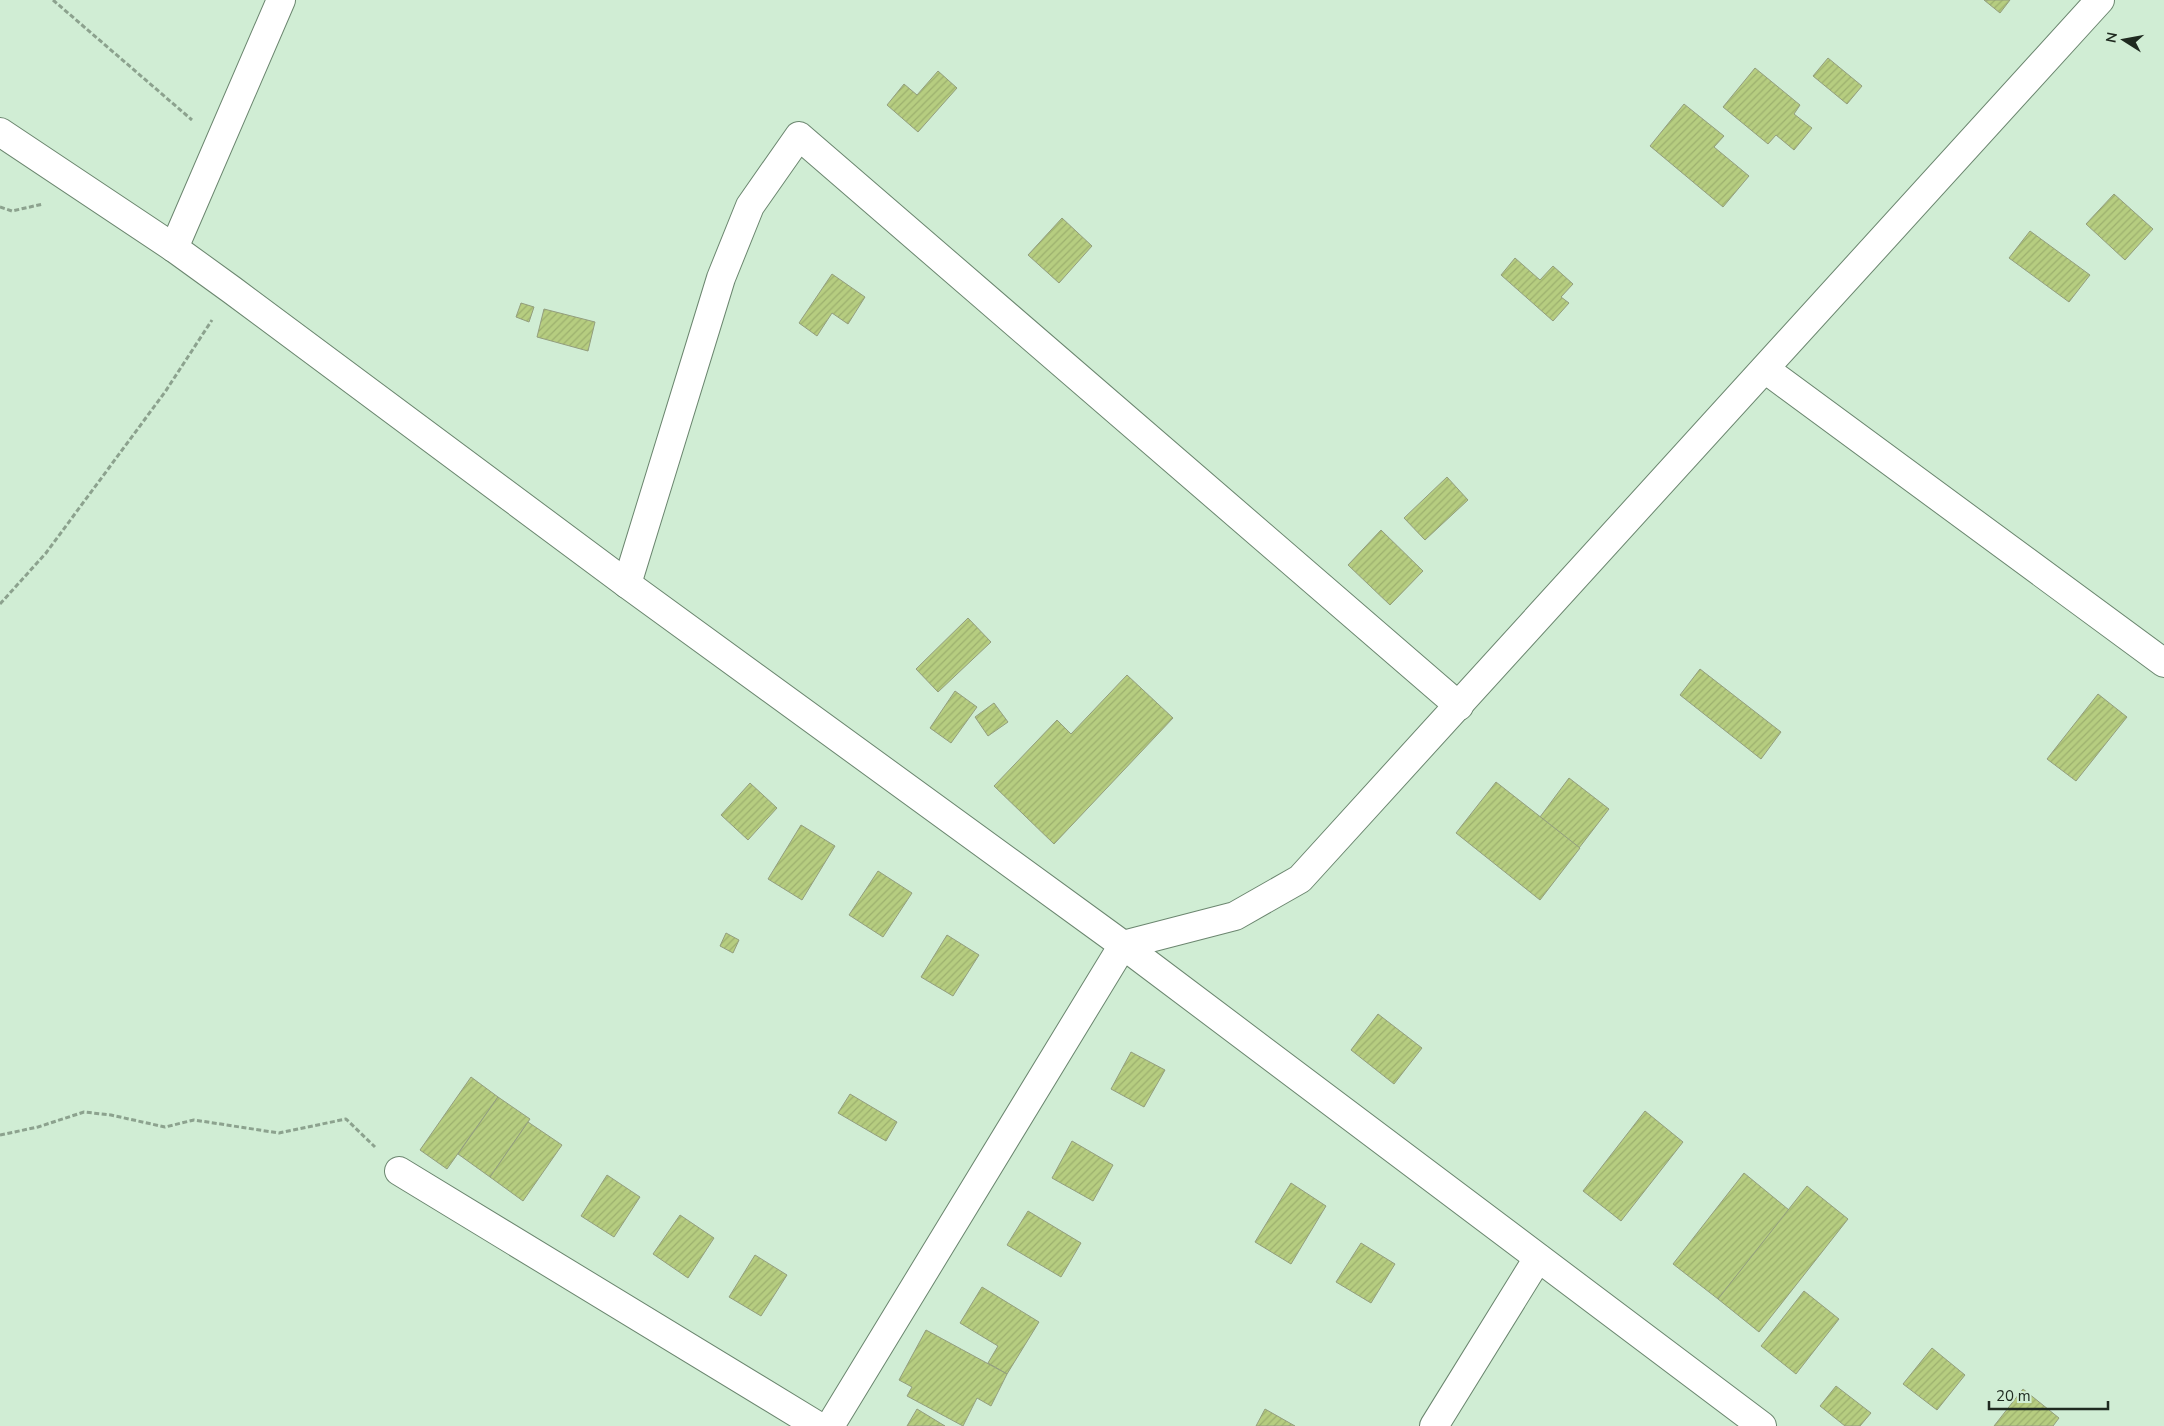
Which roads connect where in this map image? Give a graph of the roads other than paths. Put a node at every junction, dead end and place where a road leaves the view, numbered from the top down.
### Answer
1 (281, 0) edge
2 (2100, 0) edge
3 (0, 132) edge
4 (174, 248) junction
5 (1764, 369) junction
6 (627, 584) junction
7 (2164, 663) edge
8 (1458, 706) junction
9 (1123, 945) junction
10 (399, 1171) road end
11 (1538, 1258) junction
12 (818, 1426) edge
13 (830, 1426) edge
14 (1434, 1426) edge
15 (1762, 1426) edge

1 - 4 street
2 - 5 street
3 - 4 street
4 - 6 street
5 - 7 street
5 - 8 street
6 - 8 street
6 - 9 street
8 - 9 street
9 - 11 street
9 - 13 street
10 - 12 street
11 - 14 street
11 - 15 street

